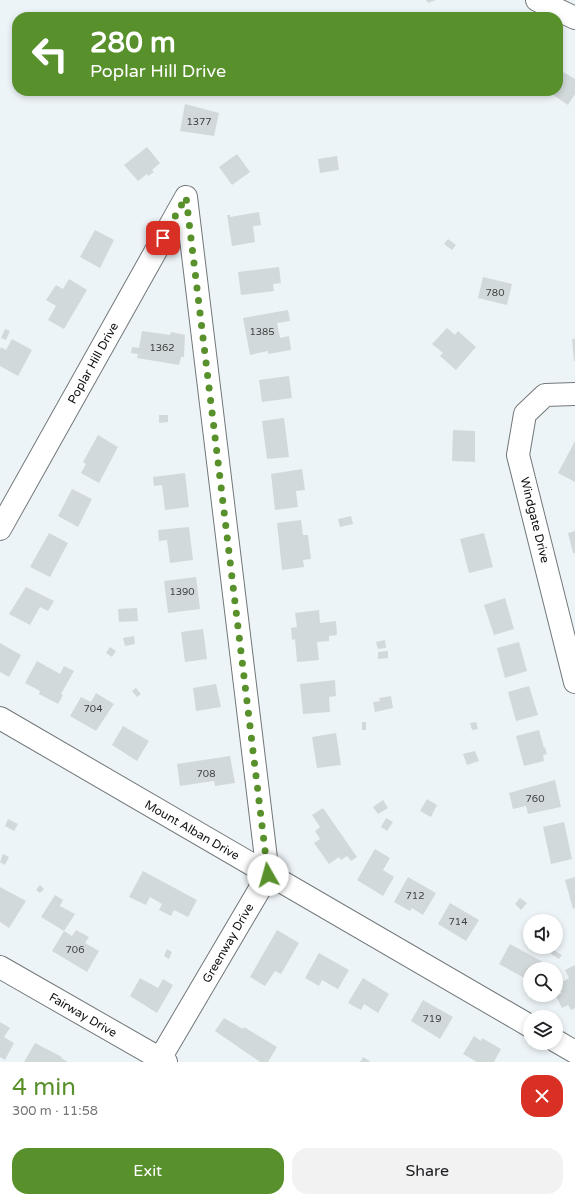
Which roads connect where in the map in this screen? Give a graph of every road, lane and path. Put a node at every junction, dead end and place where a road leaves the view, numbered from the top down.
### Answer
1 (537, 0) edge
2 (562, 12) edge
3 (563, 12) edge
4 (575, 18) edge
5 (575, 394) edge
6 (0, 529) edge
7 (575, 682) edge
8 (0, 718) edge
9 (268, 875) junction
10 (0, 967) edge
11 (523, 1022) edge
12 (563, 1045) edge
13 (575, 1052) edge
14 (161, 1061) edge

1 - 2 street
3 - 4 street
5 - 7 street, Windgate Drive
6 - 9 street, Poplar Hill Drive
8 - 9 street, Mount Alban Drive
9 - 11 street, Mount Alban Drive
9 - 14 street, Greenway Drive
10 - 14 street, Fairway Drive
12 - 13 street

